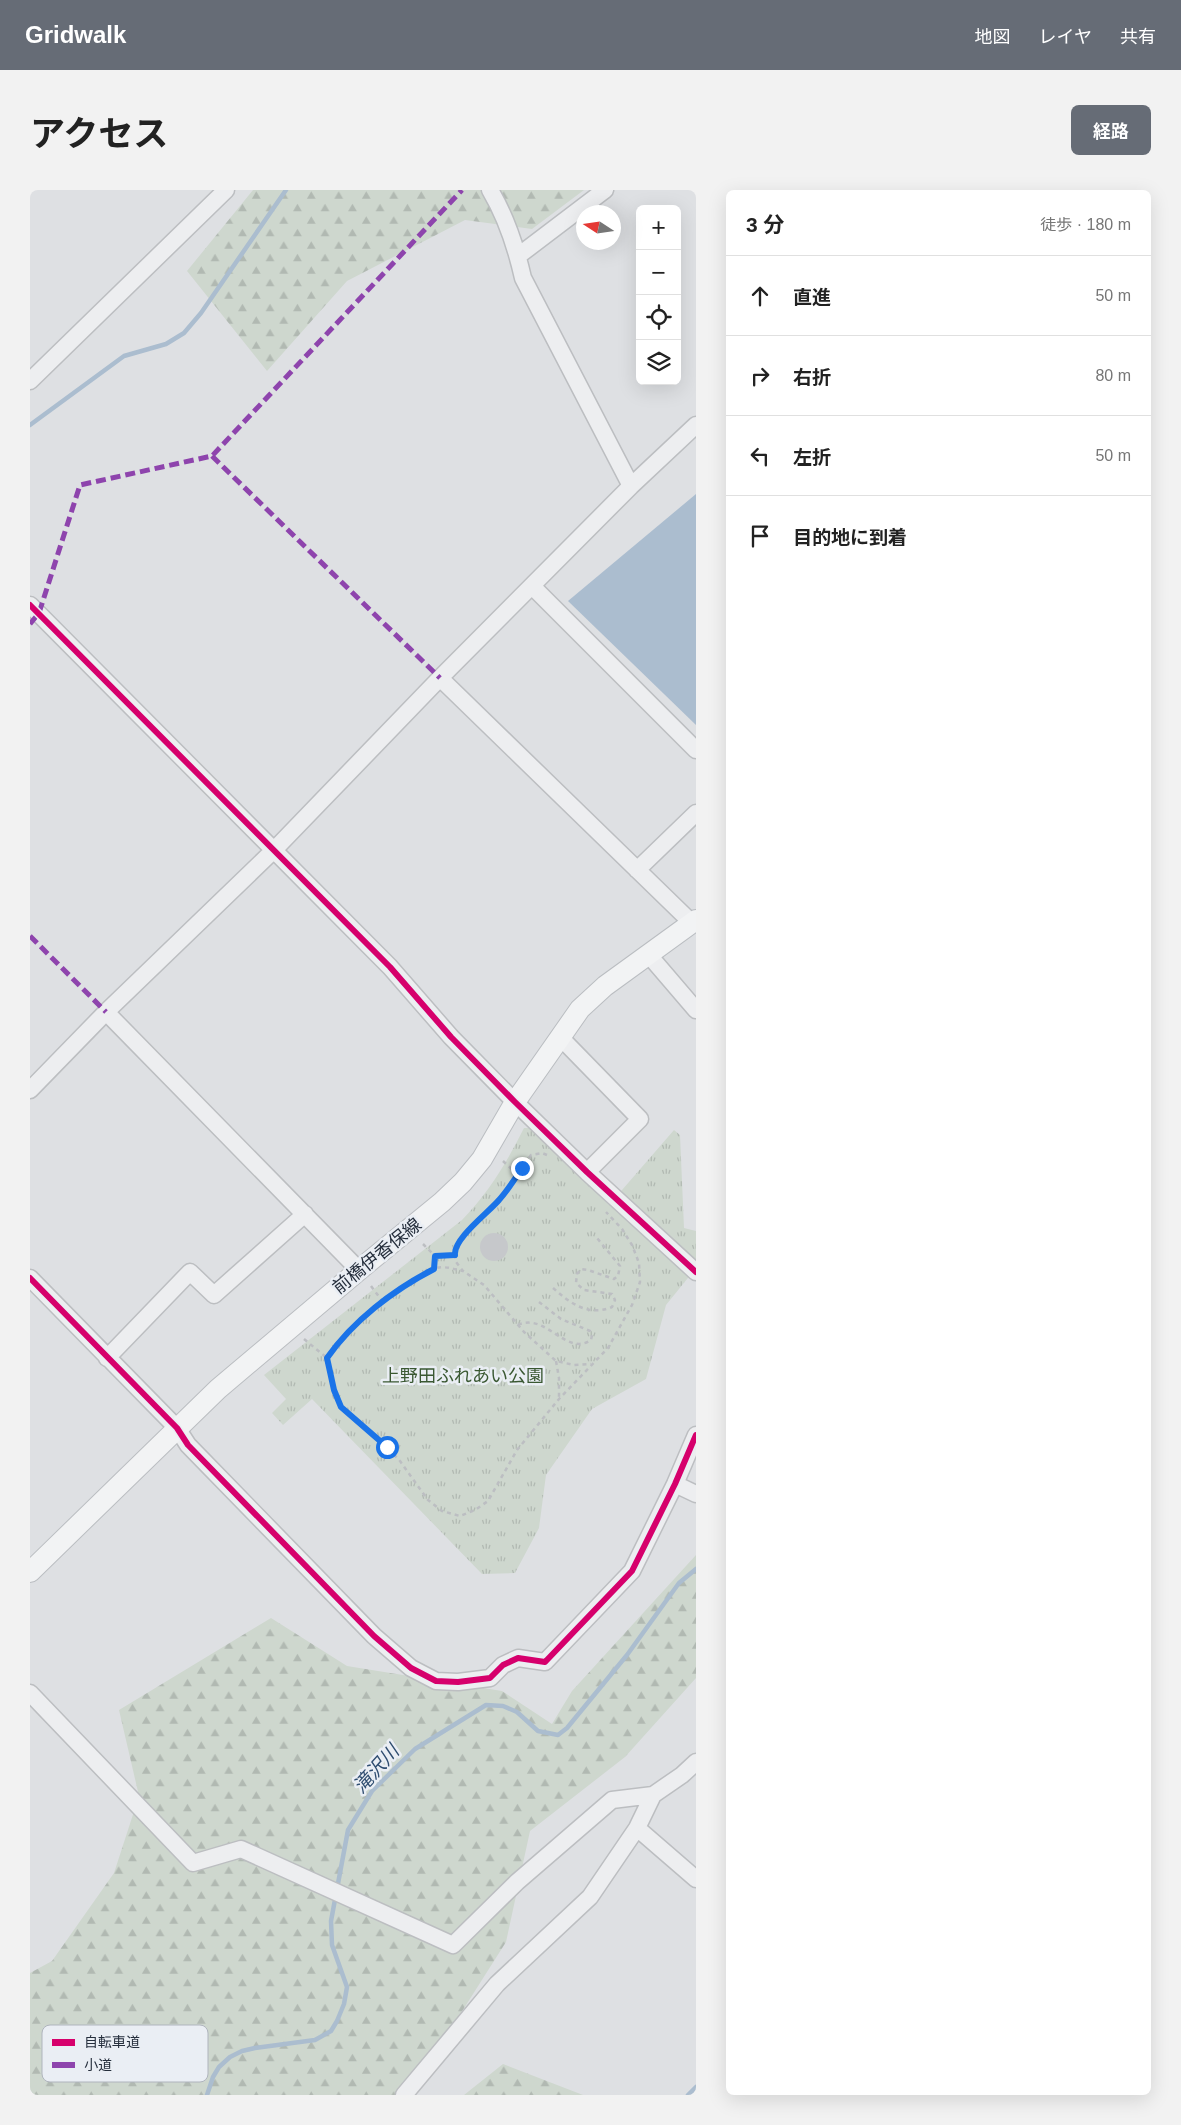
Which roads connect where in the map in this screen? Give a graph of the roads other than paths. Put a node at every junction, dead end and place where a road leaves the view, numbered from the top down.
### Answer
1 (226, 190) edge
2 (490, 190) edge
3 (604, 190) edge
4 (518, 256) junction
5 (30, 381) edge
6 (696, 425) edge
7 (631, 486) junction
8 (532, 586) junction
9 (30, 605) edge
10 (440, 678) junction
11 (696, 750) edge
12 (696, 813) edge
13 (275, 849) junction
14 (637, 870) junction
15 (694, 922) edge
16 (648, 954) junction
17 (696, 1010) edge
18 (106, 1012) junction
19 (560, 1037) junction
20 (30, 1090) edge
21 (515, 1102) junction
22 (587, 1172) junction
23 (305, 1214) junction
24 (359, 1270) junction
25 (696, 1272) edge
26 (30, 1278) edge
27 (107, 1358) junction
28 (177, 1428) junction
29 (696, 1435) edge
30 (675, 1484) junction
31 (696, 1494) edge
32 (30, 1572) edge
33 (30, 1693) edge
34 (696, 1762) edge
35 (653, 1795) junction
36 (637, 1828) junction
37 (696, 1879) edge
38 (404, 2095) edge

1 - 5 street
2 - 4 street
3 - 4 street
4 - 7 street
6 - 7 street
7 - 8 street
8 - 10 street
8 - 11 street
9 - 13 street
10 - 13 street
10 - 14 street
12 - 14 street
13 - 18 street
13 - 21 street
14 - 15 street
15 - 16 main road, 前橋伊香保線
16 - 17 street
16 - 19 main road, 前橋伊香保線
18 - 20 street
18 - 23 street
19 - 21 main road, 前橋伊香保線
19 - 22 street
21 - 22 street
21 - 24 main road, 前橋伊香保線
22 - 25 street
23 - 24 street
23 - 27 street
24 - 28 main road, 前橋伊香保線
26 - 27 street
27 - 28 street
28 - 30 street
28 - 32 main road, 前橋伊香保線
29 - 30 street
30 - 31 street
33 - 35 street
34 - 35 street
35 - 36 street
36 - 37 street
36 - 38 street

